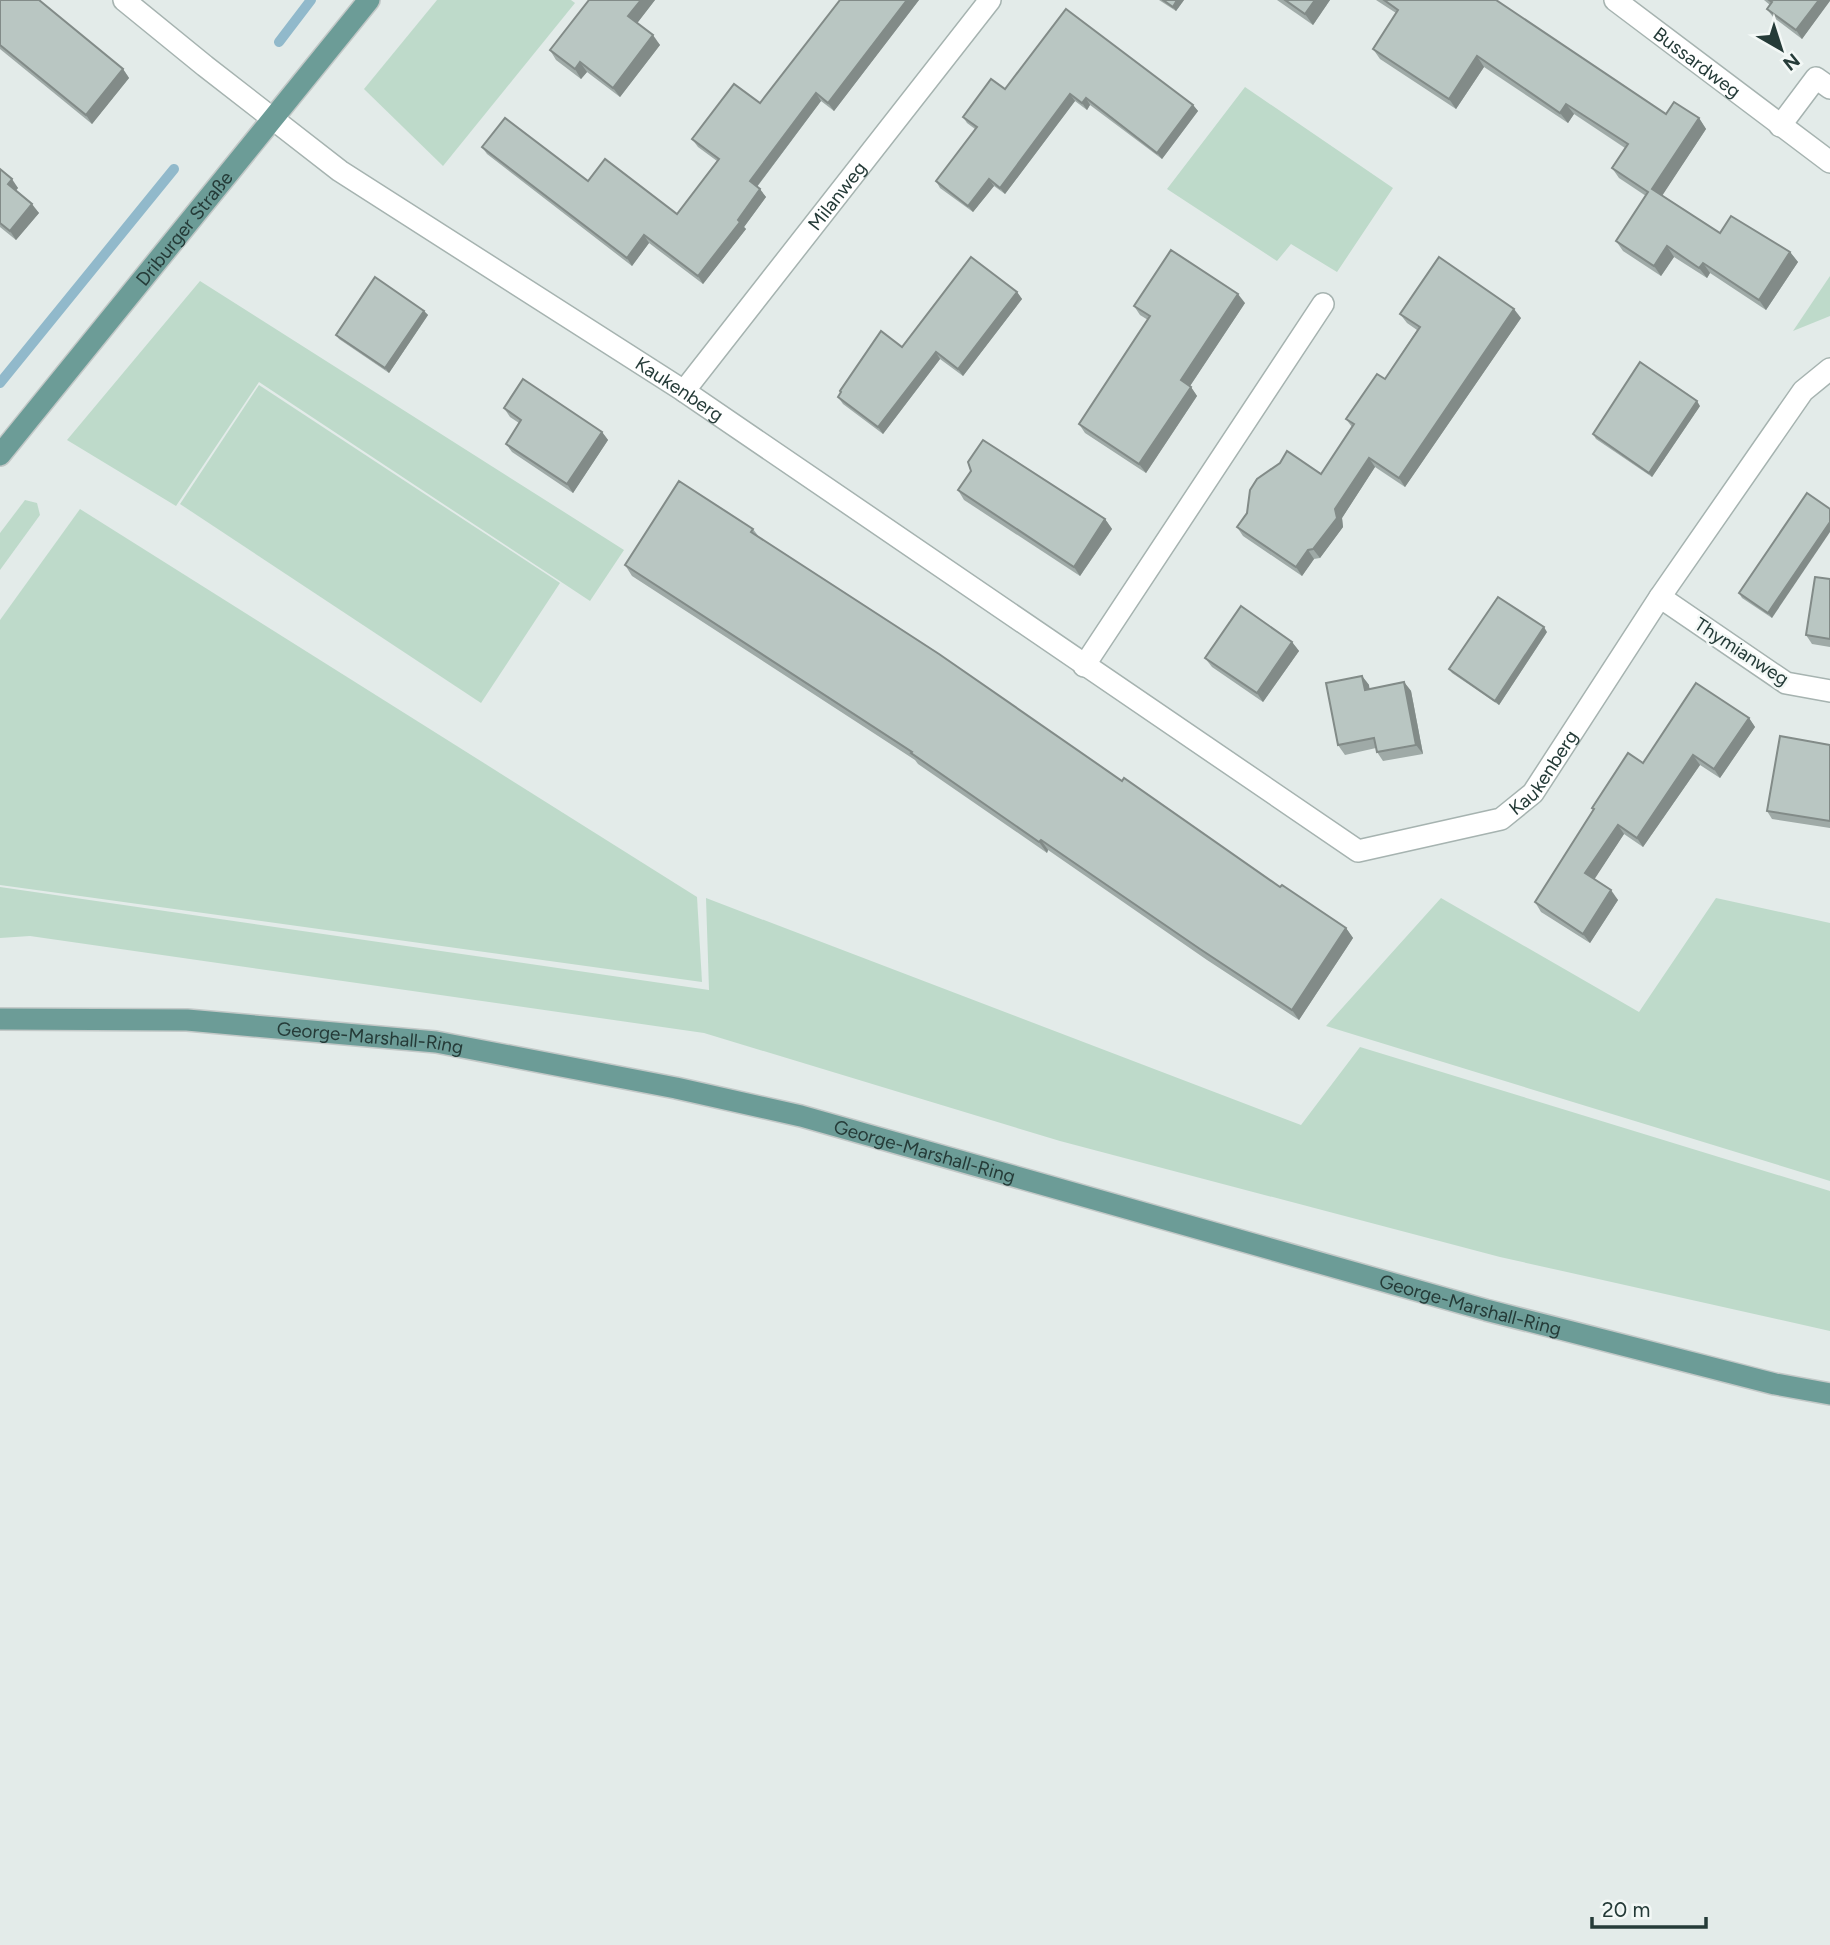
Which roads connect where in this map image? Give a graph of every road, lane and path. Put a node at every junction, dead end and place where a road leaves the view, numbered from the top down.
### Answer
1 (124, 0) edge
2 (369, 0) edge
3 (989, 0) edge
4 (1615, 0) edge
5 (1830, 88) edge
6 (273, 118) junction
7 (1780, 126) junction
8 (1830, 162) edge
9 (1323, 304) dead end
10 (1830, 369) edge
11 (684, 391) junction
12 (0, 455) edge
13 (1660, 597) junction
14 (1084, 666) junction
15 (1830, 691) edge
16 (0, 1019) edge
17 (1830, 1394) edge

1 - 6 street, Kaukenberg
2 - 6 main road, Driburger Straße
3 - 11 street, Milanweg
4 - 7 street, Bussardweg
5 - 7 street
6 - 11 street, Kaukenberg
6 - 12 main road, Driburger Straße
7 - 8 street, Bussardweg
9 - 14 street
10 - 13 street, Kaukenberg
11 - 14 street, Kaukenberg
13 - 14 street, Kaukenberg
13 - 15 street, Thymianweg
16 - 17 main road, George-Marshall-Ring

